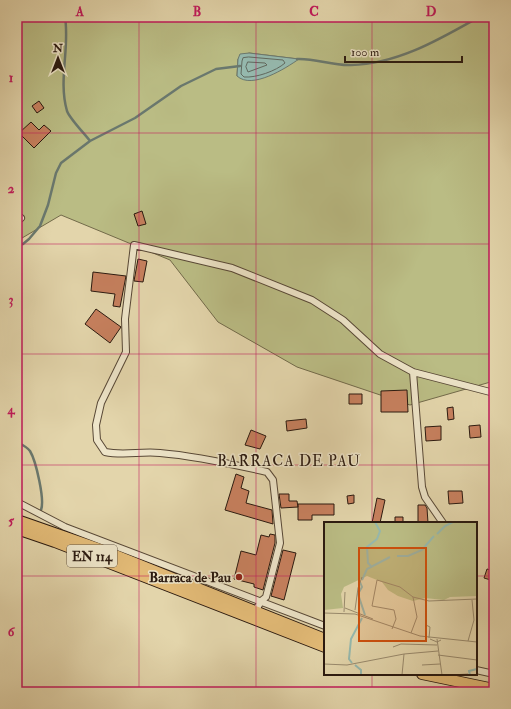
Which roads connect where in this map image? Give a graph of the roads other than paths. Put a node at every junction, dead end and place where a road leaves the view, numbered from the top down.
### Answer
1 (413, 372) junction
2 (494, 393) edge
3 (17, 502) edge
4 (17, 520) edge
5 (441, 522) edge
6 (17, 529) edge
7 (261, 601) junction
8 (254, 616) junction
9 (324, 626) edge
10 (324, 639) edge
11 (324, 647) edge
12 (477, 670) edge
13 (494, 674) edge
14 (427, 675) edge
15 (456, 675) edge
16 (494, 682) edge
17 (494, 689) edge

1 - 2 street
1 - 5 street
1 - 7 street
3 - 7 street
4 - 8 main road, EN 114
6 - 8 main road, EN 114
7 - 8 street
7 - 9 street
8 - 10 main road, EN 114
8 - 11 main road, EN 114
12 - 13 street
14 - 17 main road
15 - 16 main road

